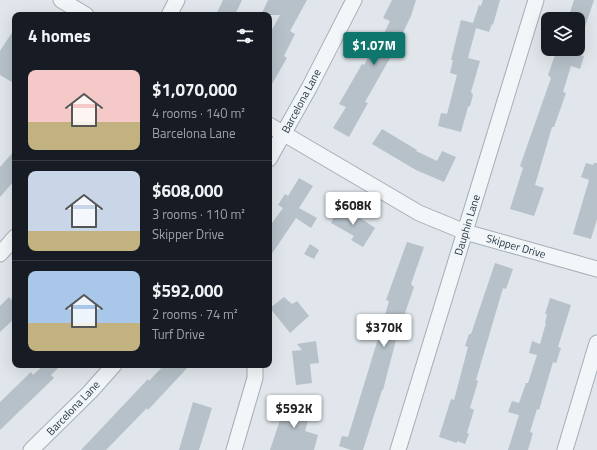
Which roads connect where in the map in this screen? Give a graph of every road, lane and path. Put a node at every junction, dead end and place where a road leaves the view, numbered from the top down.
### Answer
1 (61, 0) edge
2 (177, 0) edge
3 (354, 0) edge
4 (536, 0) edge
5 (81, 12) edge
6 (171, 12) edge
7 (272, 127) edge
8 (284, 134) junction
9 (272, 154) edge
10 (465, 232) junction
11 (12, 240) edge
12 (0, 254) edge
13 (597, 269) edge
14 (597, 343) edge
15 (111, 368) edge
16 (255, 368) edge
17 (31, 450) edge
18 (234, 450) edge
19 (398, 450) edge
20 (565, 450) edge

1 - 5 street
2 - 6 street
3 - 8 street, Barcelona Lane
4 - 10 street, Dauphin Lane
7 - 8 street, Skipper Drive
8 - 9 street, Barcelona Lane
8 - 10 street, Skipper Drive
10 - 13 street, Skipper Drive
10 - 19 street, Dauphin Lane
11 - 12 street
14 - 20 street
15 - 17 street, Barcelona Lane
16 - 18 street

